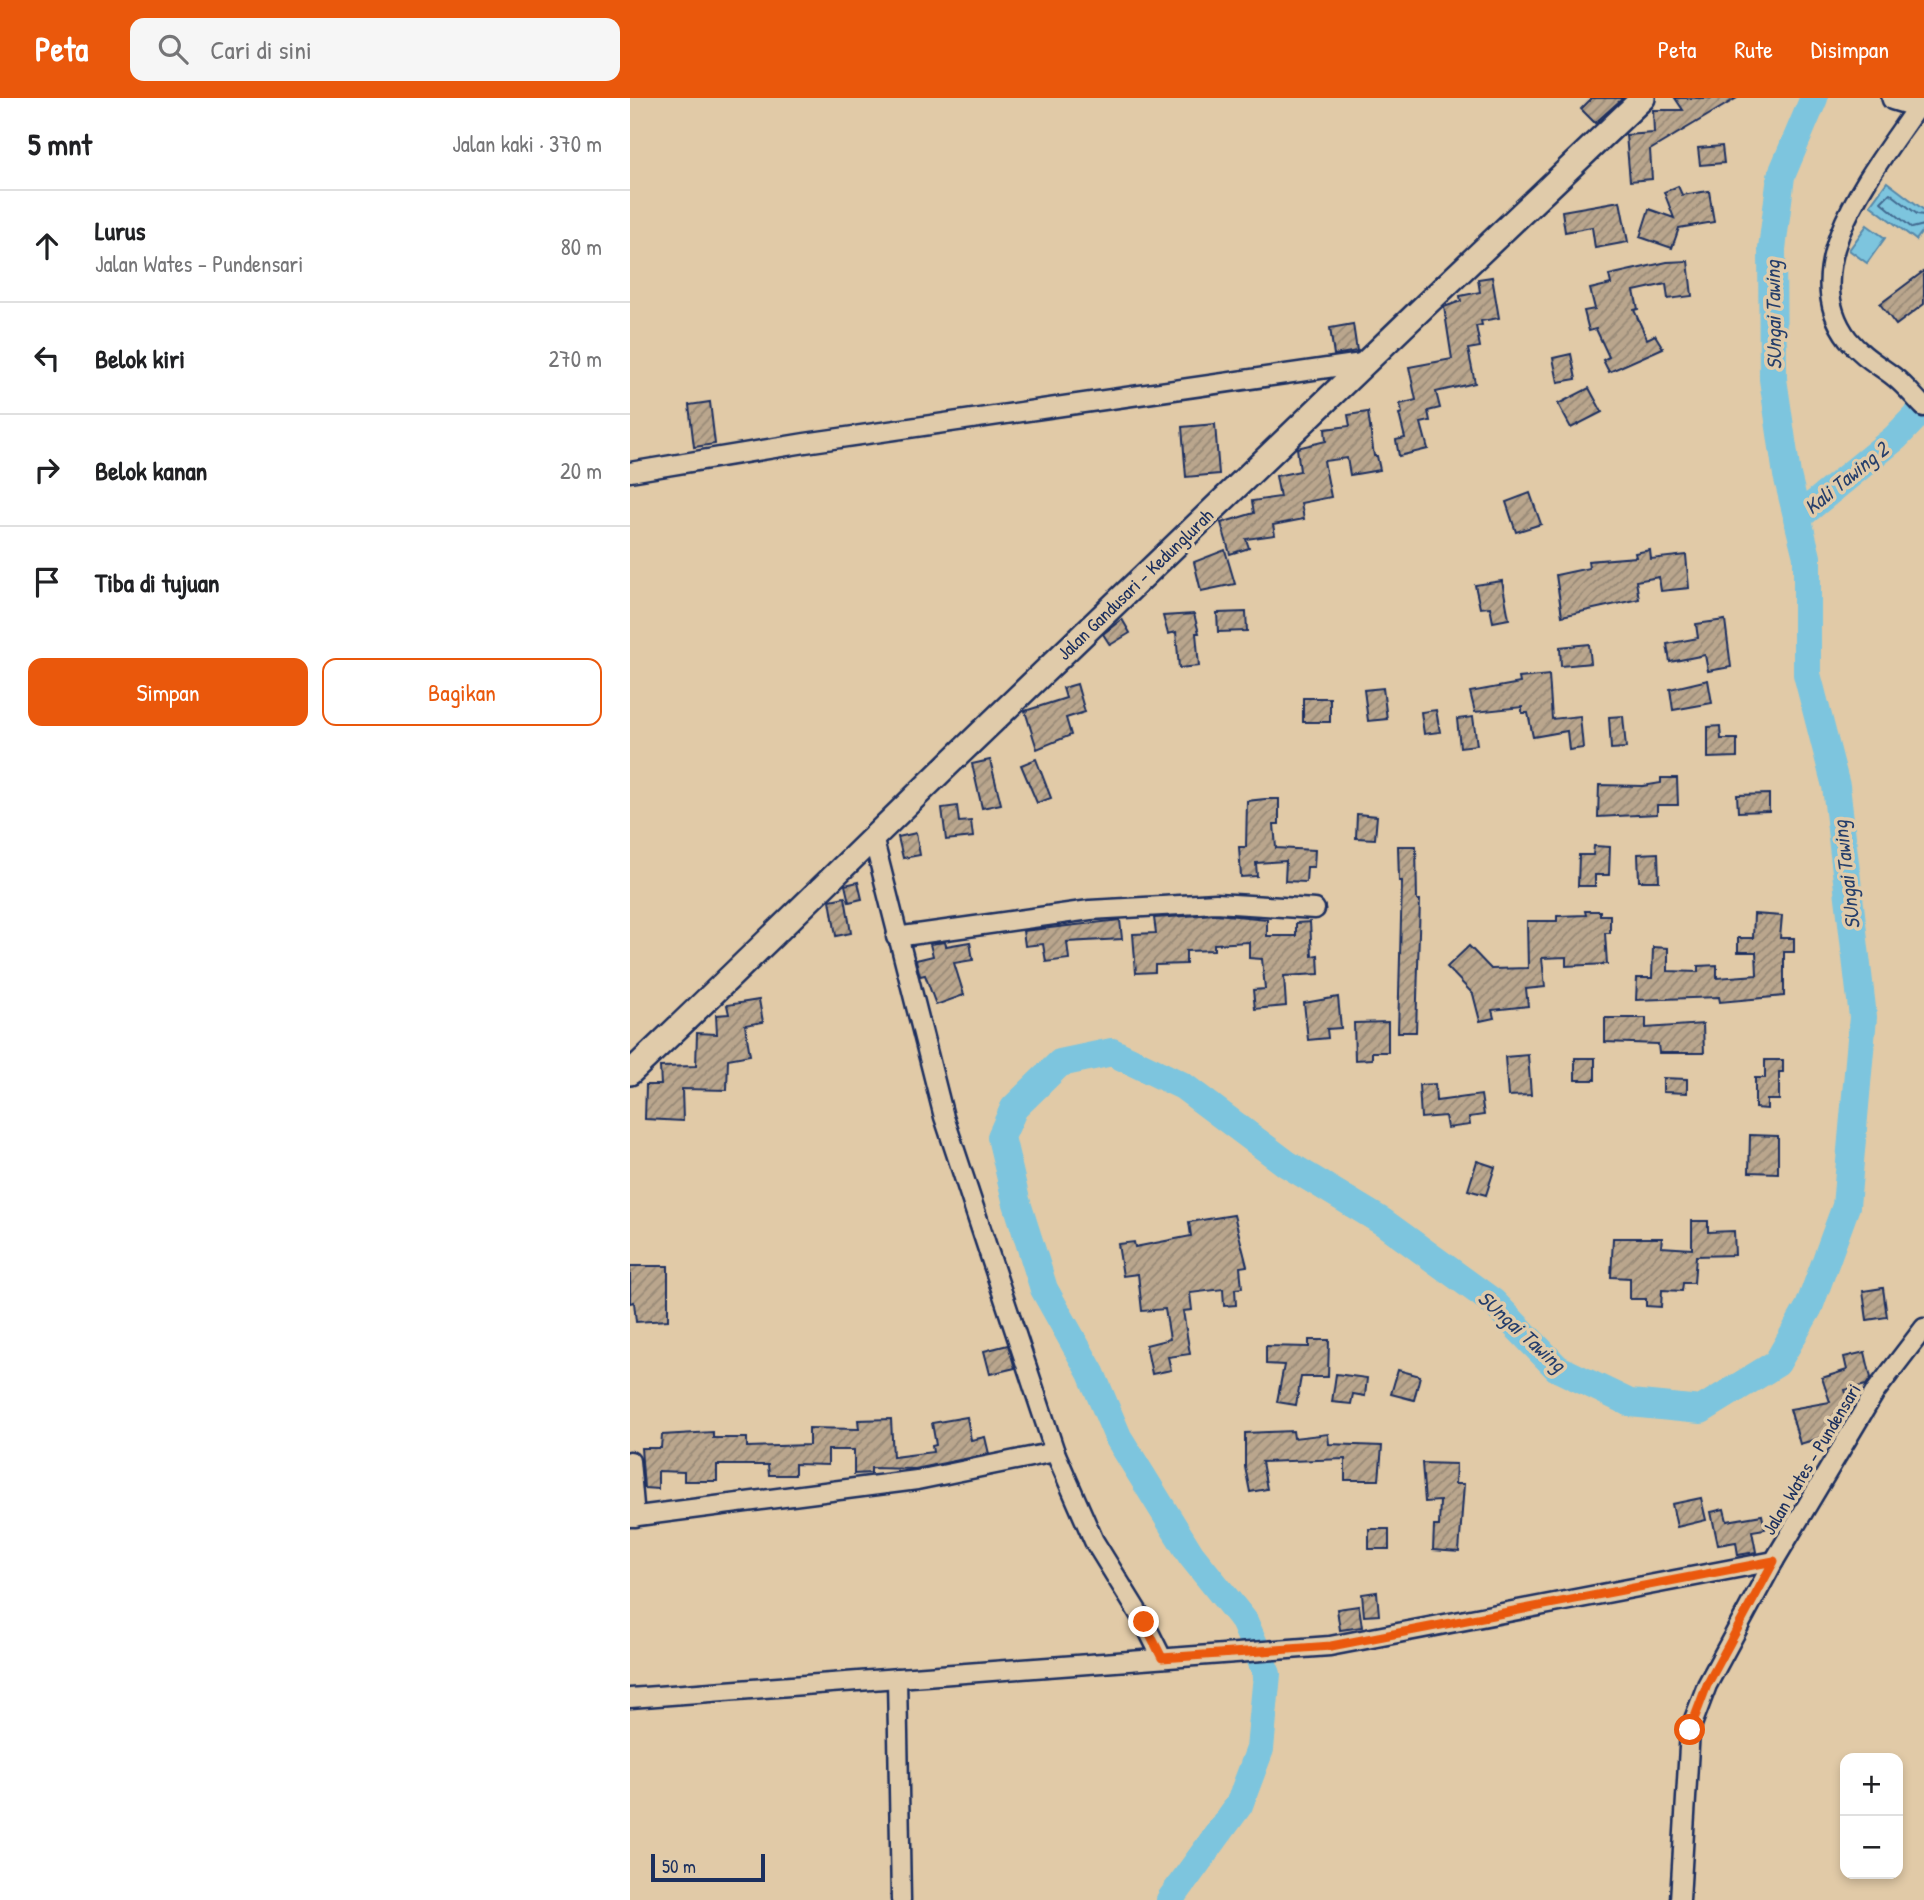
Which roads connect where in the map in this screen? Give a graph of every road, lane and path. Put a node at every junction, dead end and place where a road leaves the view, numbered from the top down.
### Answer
1 (1643, 98) edge
2 (1894, 98) edge
3 (1920, 107) edge
4 (1362, 363) junction
5 (1924, 407) edge
6 (630, 472) edge
7 (873, 837) junction
8 (1315, 909) dead end
9 (896, 937) junction
10 (630, 1073) edge
11 (1924, 1328) edge
12 (1055, 1451) junction
13 (630, 1461) edge
14 (632, 1517) edge
15 (1774, 1561) junction
16 (1162, 1658) junction
17 (897, 1678) junction
18 (630, 1698) edge
19 (901, 1900) edge
20 (1680, 1900) edge

1 - 4 street, Jalan Gandusari - Kedunglurah
2 - 3 street
3 - 5 street
4 - 6 street
4 - 7 street, Jalan Gandusari - Kedunglurah
7 - 9 street
7 - 10 street, Jalan Gandusari - Kedunglurah
8 - 9 street
9 - 12 street
11 - 15 street, Jalan Wates - Pundensari
12 - 14 street
12 - 16 street
13 - 14 street
15 - 16 street
15 - 20 street, Jalan Wates - Pundensari
16 - 17 street
17 - 18 street
17 - 19 street

